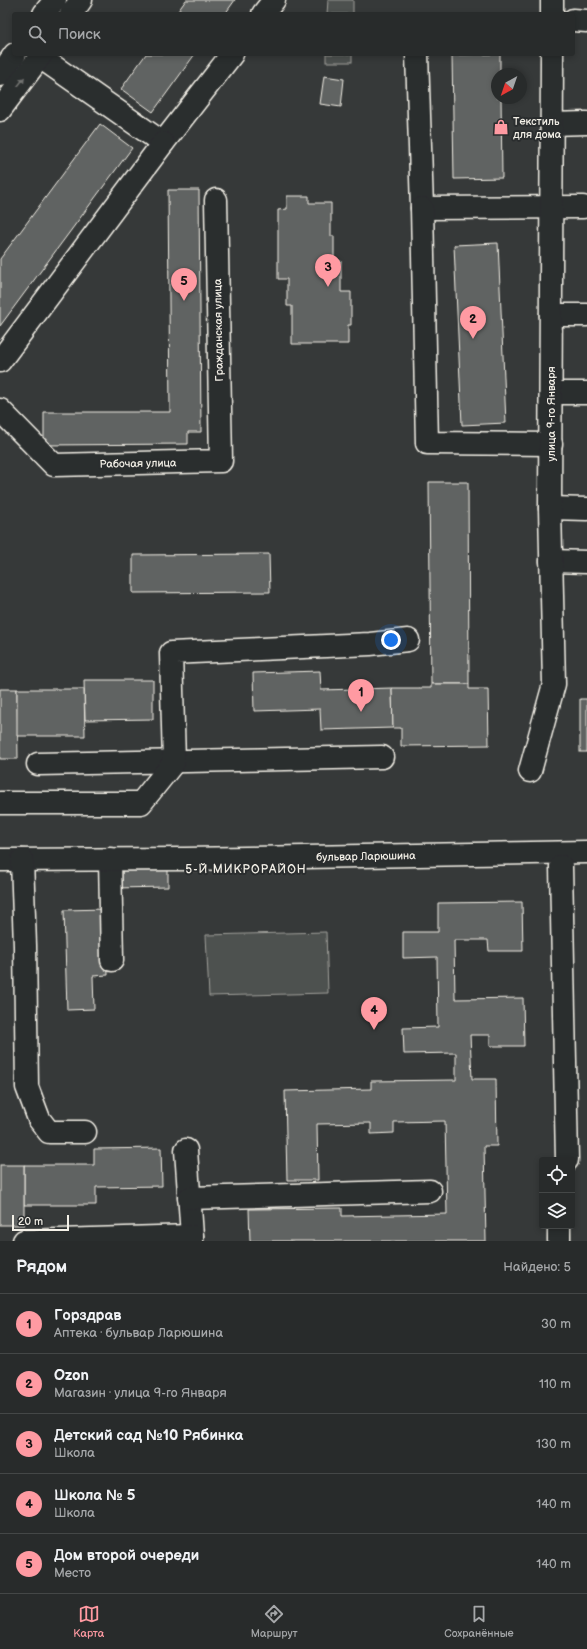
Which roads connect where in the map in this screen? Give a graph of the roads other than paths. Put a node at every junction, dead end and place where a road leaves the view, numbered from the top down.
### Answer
1 (55, 0) edge
2 (81, 0) edge
3 (274, 0) edge
4 (552, 0) edge
5 (46, 12) edge
6 (72, 12) edge
7 (265, 12) edge
8 (552, 12) edge
9 (575, 20) edge
10 (587, 20) edge
11 (14, 56) edge
12 (40, 56) edge
13 (42, 56) edge
14 (230, 56) edge
15 (417, 56) edge
16 (552, 56) edge
17 (0, 75) edge
18 (0, 110) edge
19 (587, 123) edge
20 (552, 124) junction
21 (163, 143) junction
22 (216, 200) dead end
23 (552, 207) junction
24 (582, 207) dead end
25 (422, 208) junction
26 (551, 316) junction
27 (587, 316) edge
28 (0, 361) edge
29 (551, 393) junction
30 (587, 393) edge
31 (0, 410) edge
32 (551, 444) junction
33 (221, 461) joint
34 (550, 508) junction
35 (587, 509) edge
36 (551, 561) junction
37 (587, 562) edge
38 (408, 640) dead end
39 (382, 757) dead end
40 (174, 762) junction
41 (38, 764) dead end
42 (530, 771) dead end
43 (0, 803) edge
44 (587, 852) edge
45 (112, 859) junction
46 (0, 860) edge
47 (22, 860) junction
48 (561, 866) dead end
49 (112, 960) dead end
50 (85, 1132) dead end
51 (186, 1150) dead end
52 (567, 1157) edge
53 (430, 1191) dead end
54 (189, 1198) junction
55 (559, 1229) edge
56 (192, 1238) edge
57 (24, 1241) edge
58 (559, 1241) edge

1 - 5 street
2 - 6 street
3 - 7 street
4 - 8 street
9 - 10 street
11 - 17 street
18 -> 12 street
13 - 21 street
14 - 21 street
15 - 25 street
16 - 20 street, улица 9-го Января
19 - 20 street
20 - 23 street, улица 9-го Января
21 - 28 street
22 - 33 street, Гражданская улица
23 - 24 street
23 - 25 street
23 - 26 street, улица 9-го Января
25 - 32 street
26 - 27 street
26 - 29 street, улица 9-го Января
29 - 30 street
29 - 32 street, улица 9-го Января
31 - 33 street, Рабочая улица
32 - 34 street, улица 9-го Января
34 - 35 street
34 - 36 street, улица 9-го Января
36 - 37 street
36 - 42 street, улица 9-го Января
38 - 40 street
39 - 40 street
40 - 41 street
40 - 43 street
44 - 45 street, бульвар Ларюшина
45 - 47 street, бульвар Ларюшина
45 - 49 street
46 - 47 street, бульвар Ларюшина
47 - 50 street
48 - 52 street
51 - 54 street
53 - 54 street
54 - 56 street
55 - 58 street
56 - 57 street

